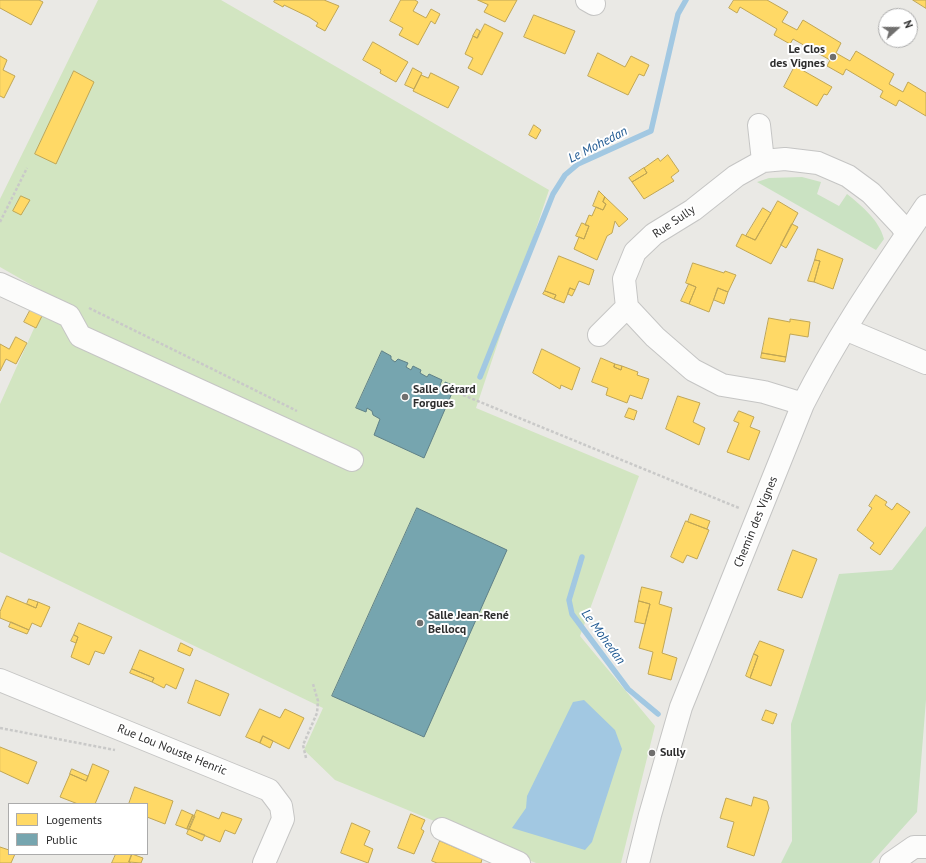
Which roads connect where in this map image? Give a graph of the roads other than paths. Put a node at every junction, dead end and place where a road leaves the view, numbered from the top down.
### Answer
1 (759, 126) dead end
2 (763, 161) junction
3 (926, 206) edge
4 (907, 234) junction
5 (0, 284) edge
6 (627, 307) junction
7 (845, 329) junction
8 (599, 335) dead end
9 (926, 363) edge
10 (803, 404) junction
11 (352, 460) dead end
12 (0, 680) edge
13 (442, 829) dead end
14 (926, 847) edge
15 (264, 863) edge
16 (519, 863) edge
17 (638, 863) edge
18 (891, 863) edge

1 - 2 street
2 - 4 street, Rue Sully
2 - 6 street, Rue Sully
3 - 4 street, Chemin des Vignes
4 - 7 street, Chemin des Vignes
5 - 11 street
6 - 8 street
6 - 10 street
7 - 9 street
7 - 10 street, Chemin des Vignes
10 - 17 street, Chemin des Vignes
12 - 15 street, Rue Lou Nouste Henric
13 - 16 street
14 - 18 street

